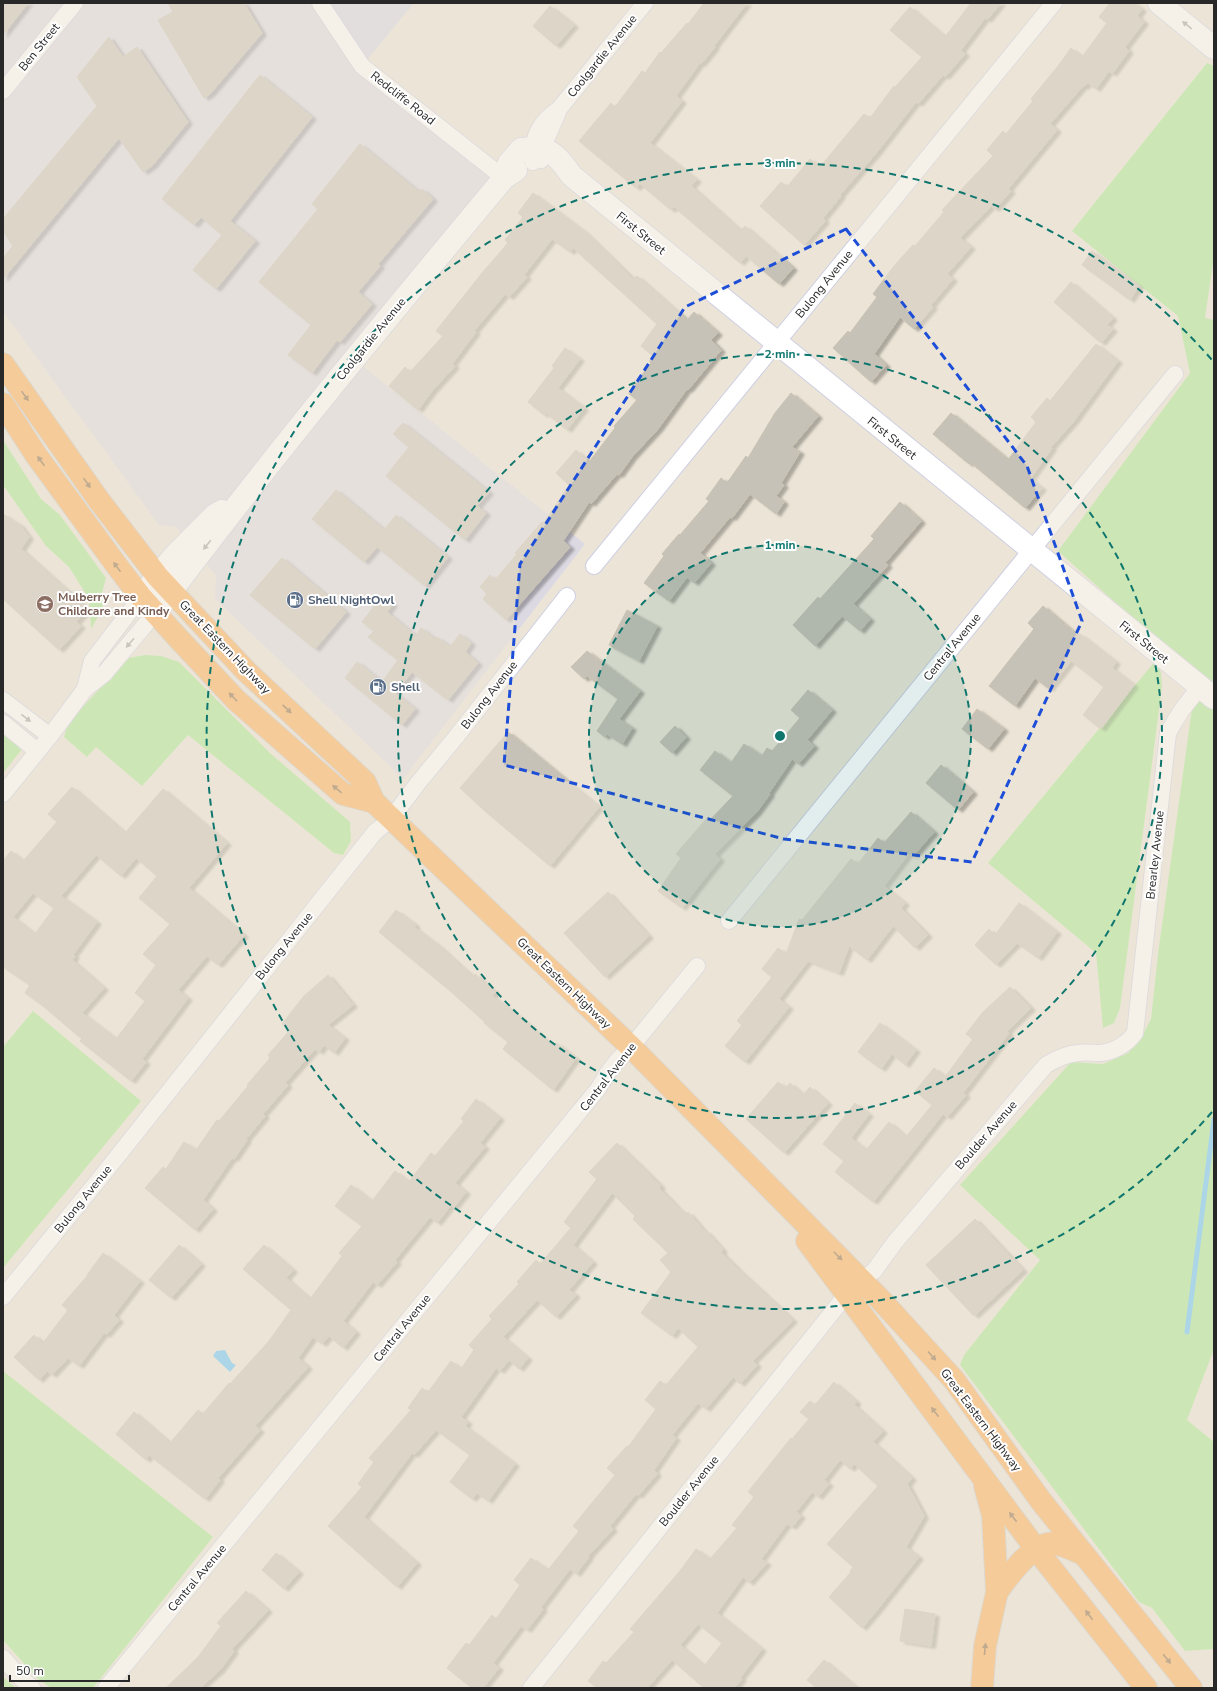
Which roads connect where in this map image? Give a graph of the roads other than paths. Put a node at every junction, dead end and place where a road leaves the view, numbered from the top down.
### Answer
1 (75, 3) edge
2 (320, 3) edge
3 (645, 3) edge
4 (1054, 3) edge
5 (1159, 3) edge
6 (1182, 3) edge
7 (1214, 30) edge
8 (1214, 48) edge
9 (3, 91) edge
10 (537, 154) junction
11 (504, 178) junction
12 (776, 343) junction
13 (3, 364) edge
14 (1175, 374) dead end
15 (3, 404) edge
16 (1031, 550) junction
17 (594, 566) dead end
18 (164, 584) junction
19 (567, 596) dead end
20 (148, 605) junction
21 (1207, 693) edge
22 (3, 700) edge
23 (3, 723) edge
24 (50, 736) junction
25 (37, 751) junction
26 (3, 794) edge
27 (374, 802) junction
28 (392, 819) junction
29 (729, 920) dead end
30 (697, 966) dead end
31 (1135, 1033) joint
32 (631, 1047) junction
33 (854, 1287) junction
34 (3, 1297) edge
35 (981, 1474) junction
36 (1036, 1549) junction
37 (1083, 1554) junction
38 (997, 1592) junction
39 (3, 1658) edge
40 (32, 1688) edge
41 (106, 1688) edge
42 (531, 1688) edge
43 (982, 1688) edge
44 (1146, 1688) edge
45 (1191, 1688) edge

1 - 9 street, Ben Street
2 - 11 street, Redcliffe Road
3 - 10 street, Coolgardie Avenue
4 - 12 street, Bulong Avenue
8 -> 5 street
6 - 7 street
10 - 11 street, Coolgardie Avenue
10 - 12 street, First Street
11 - 18 street, Coolgardie Avenue
12 - 16 street, First Street
12 - 17 street, Bulong Avenue
13 -> 18 highway, Great Eastern Highway
14 - 16 street, Central Avenue
20 -> 15 highway, Great Eastern Highway
16 - 21 street, First Street
16 - 29 street, Central Avenue
18 - 20 street, Coolgardie Avenue
18 -> 27 highway, Great Eastern Highway
19 - 28 street, Bulong Avenue
20 - 24 street, Coolgardie Avenue
27 -> 20 highway, Great Eastern Highway
21 - 31 street, Brearley Avenue
22 -> 24 street
23 - 25 street
24 - 25 street, Coolgardie Avenue
25 - 26 street, Coolgardie Avenue
27 - 28 highway, Great Eastern Highway
28 - 32 highway, Great Eastern Highway
28 - 34 street, Bulong Avenue
30 - 32 street, Central Avenue
31 - 33 street, Boulder Avenue
32 - 33 highway, Great Eastern Highway
32 - 41 street, Central Avenue
35 -> 33 highway, Great Eastern Highway
33 -> 37 highway, Great Eastern Highway
33 - 42 street, Boulder Avenue
36 -> 35 highway, Great Eastern Highway
35 - 38 highway
36 - 37 highway
36 - 38 highway
44 -> 36 highway, Great Eastern Highway
37 -> 45 highway, Great Eastern Highway
43 -> 38 highway
39 - 40 street

